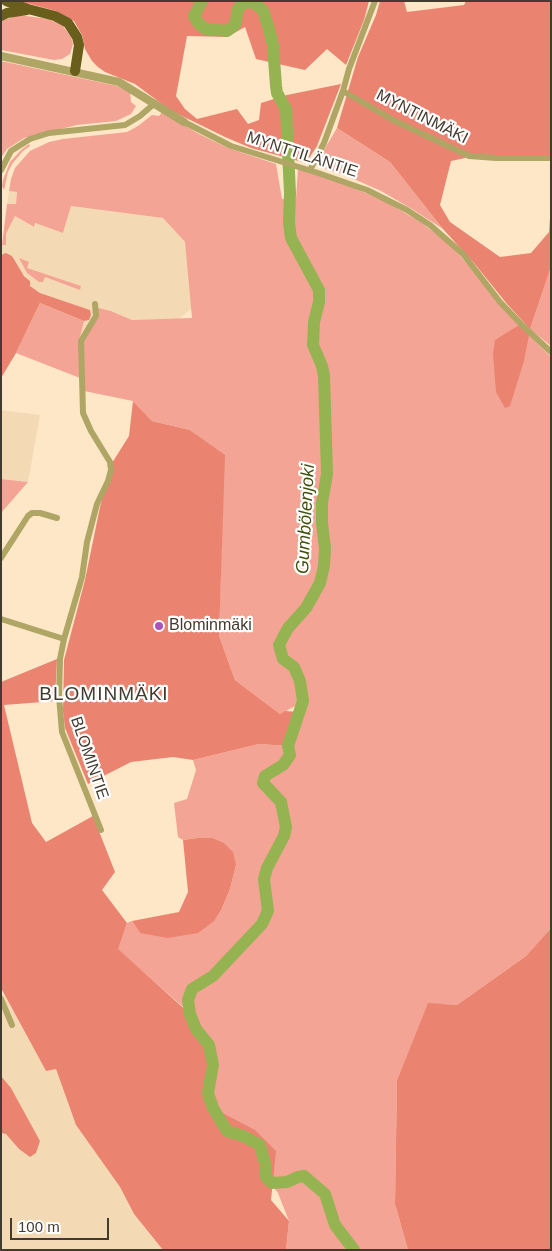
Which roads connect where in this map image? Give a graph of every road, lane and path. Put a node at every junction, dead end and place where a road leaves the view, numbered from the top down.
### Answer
1 (6, 1) edge
2 (375, 1) edge
3 (28, 10) junction
4 (1, 16) edge
5 (1, 56) edge
6 (75, 71) junction
7 (344, 91) junction
8 (155, 103) junction
9 (184, 122) joint
10 (551, 158) edge
11 (1, 170) edge
12 (310, 170) junction
13 (95, 304) dead end
14 (551, 352) edge
15 (57, 518) dead end
16 (1, 558) edge
17 (1, 619) edge
18 (64, 639) junction
19 (101, 830) dead end
20 (1, 999) edge
21 (12, 1025) dead end

1 - 3 highway
2 - 7 street
3 - 4 highway
3 - 6 highway
5 - 6 street, MYNTTILÄNTIE
6 - 8 street, MYNTTILÄNTIE
7 - 10 street, MYNTINMÄKI
7 - 12 street
8 - 9 street, MYNTTILÄNTIE
8 - 11 street
9 - 12 street, MYNTTILÄNTIE
12 - 14 street, MYNTTILÄNTIE
13 - 18 street
15 - 16 street
17 - 18 street
18 - 19 street, BLOMINTIE
20 - 21 street

